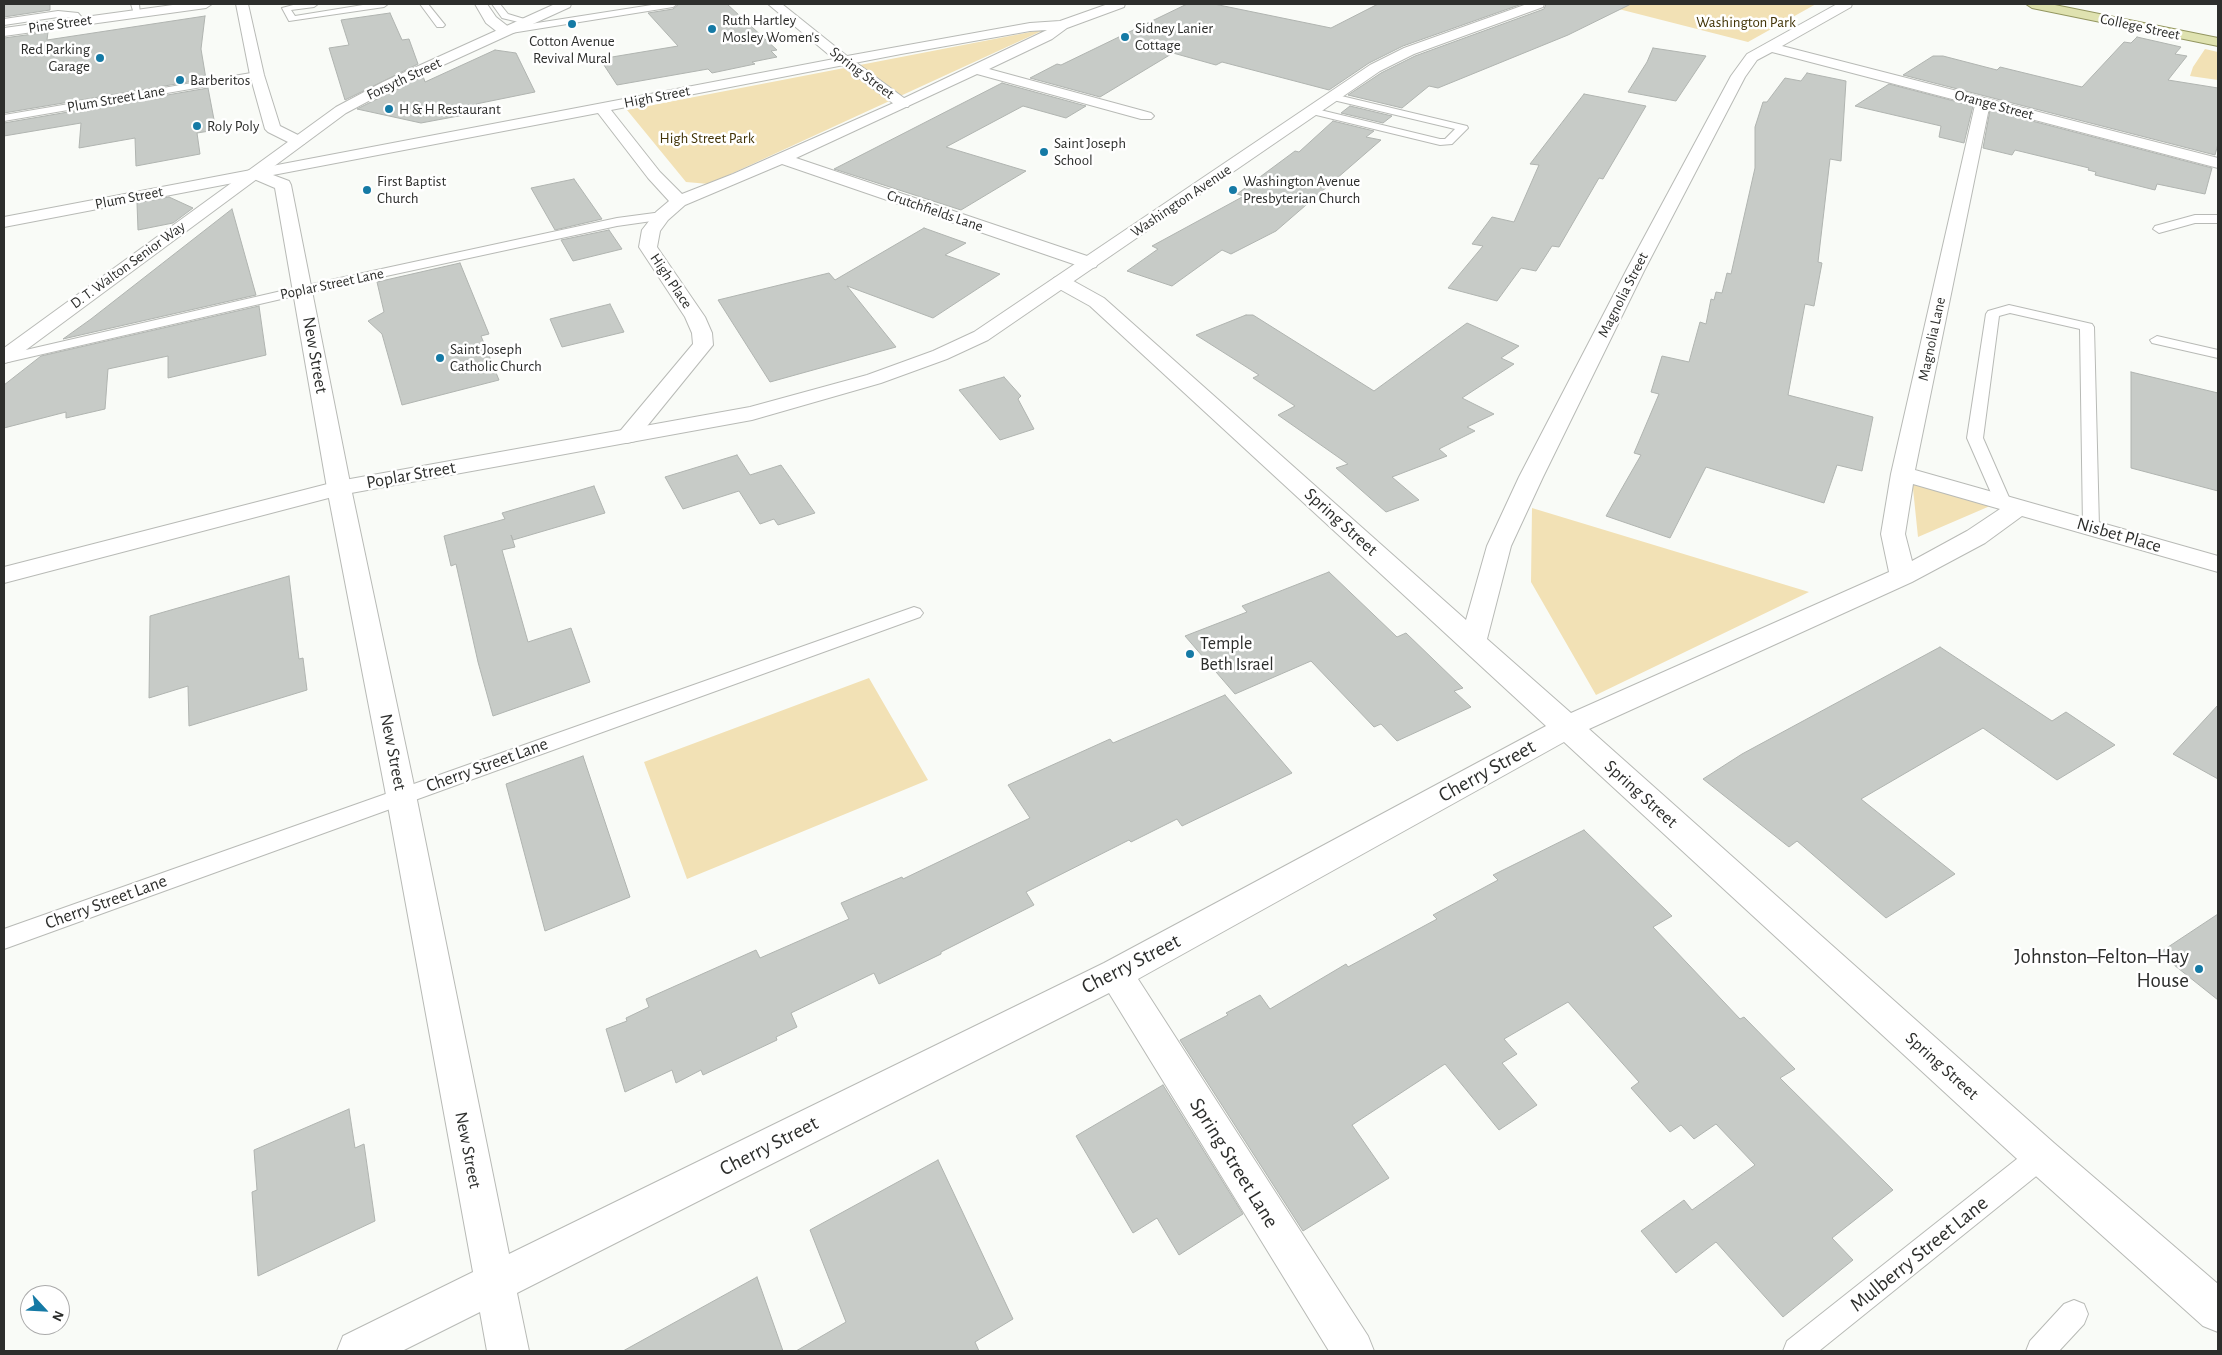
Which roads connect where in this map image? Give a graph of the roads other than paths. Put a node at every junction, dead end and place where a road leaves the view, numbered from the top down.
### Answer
1 (206, 4) edge
2 (242, 4) edge
3 (314, 4) edge
4 (384, 4) edge
5 (424, 4) edge
6 (481, 4) edge
7 (496, 4) edge
8 (565, 4) edge
9 (673, 4) edge
10 (774, 4) edge
11 (1119, 4) edge
12 (1538, 4) edge
13 (1846, 4) edge
14 (2032, 4) edge
15 (169, 6) edge
16 (136, 8) edge
17 (81, 21) junction
18 (527, 21) junction
19 (4, 22) edge
20 (440, 25) dead end
21 (1062, 25) junction
22 (505, 31) junction
23 (4, 32) edge
24 (2218, 42) edge
25 (1770, 47) junction
26 (845, 61) junction
27 (977, 70) junction
28 (257, 75) junction
29 (1333, 97) junction
30 (1983, 102) junction
31 (903, 104) junction
32 (602, 108) junction
33 (1312, 111) junction
34 (1146, 116) dead end
35 (4, 118) edge
36 (298, 141) junction
37 (782, 159) junction
38 (2218, 163) edge
39 (253, 173) junction
40 (679, 201) junction
41 (662, 216) junction
42 (2218, 219) edge
43 (4, 222) edge
44 (2159, 229) dead end
45 (1089, 263) junction
46 (1061, 282) junction
47 (303, 290) junction
48 (2157, 340) dead end
49 (2218, 354) edge
50 (4, 358) edge
51 (823, 393) joint
52 (627, 436) junction
53 (1903, 474) junction
54 (339, 488) junction
55 (2011, 504) junction
56 (2091, 527) junction
57 (2218, 564) edge
58 (4, 576) edge
59 (1903, 576) junction
60 (914, 613) dead end
61 (1474, 643) junction
62 (1567, 727) junction
63 (402, 795) junction
64 (4, 939) edge
65 (1116, 974) junction
66 (2041, 1156) junction
67 (494, 1284) junction
68 (2218, 1311) edge
69 (2074, 1314) dead end
70 (358, 1351) edge
71 (508, 1351) edge
72 (1353, 1351) edge
73 (1797, 1351) edge
74 (2040, 1351) edge

1 - 15 street, Pine Street
2 - 28 street
3 - 4 lane
5 - 20 lane
6 - 22 street
7 - 18 lane
8 - 18 street, Forsyth Street
9 - 22 lane
10 - 26 street, Spring Street
11 - 21 street, High Street
12 - 29 street, Washington Avenue
13 - 25 street, Magnolia Street
14 - 24 main road, College Street
15 - 16 street, Pine Street
16 - 17 street, Pine Street
17 - 19 lane
17 - 23 street, Pine Street
18 - 22 street, Forsyth Street
21 - 26 street, High Street
21 - 27 street, High Street
22 - 36 street, Forsyth Street
25 - 30 street, Orange Street
25 - 61 street, Magnolia Street
26 - 31 street, Spring Street
26 - 32 street, High Street
27 - 31 street, High Street
27 - 34 street
28 - 35 lane, Plum Street Lane
28 - 36 street
29 - 33 street, Washington Avenue
29 - 33 lane
30 - 38 street, Orange Street
30 - 53 street, Magnolia Lane
31 - 37 street, High Street
32 - 39 street, High Street
32 - 40 street
33 - 45 street, Washington Avenue
36 - 39 street, Forsyth Street
37 - 40 street, High Street
37 - 45 street, Crutchfields Lane
39 - 43 street, Plum Street
39 - 47 street, New Street
39 - 50 street, D. T. Walton Senior Way
40 - 41 street, High Place
41 - 47 lane, Poplar Street Lane
41 - 52 street, High Place
42 - 44 lane
45 - 46 street, Washington Avenue
46 - 51 street, Washington Avenue
46 - 61 street, Spring Street
47 - 50 lane, Poplar Street Lane
47 - 54 street, New Street
48 - 49 lane
51 - 52 street, Poplar Street
52 - 54 street, Poplar Street
53 - 55 street, Nisbet Place
53 - 59 street, Magnolia Lane
54 - 58 street, Poplar Street
54 - 63 street, New Street
55 - 56 street, Nisbet Place
55 - 56 lane
55 - 59 street
56 - 57 street, Nisbet Place
59 - 62 street, Cherry Street
60 - 63 lane, Cherry Street Lane
61 - 62 street, Spring Street
62 - 65 street, Cherry Street
62 - 66 street, Spring Street
63 - 64 lane, Cherry Street Lane
63 - 67 street, New Street
65 - 67 street, Cherry Street
65 - 72 street, Spring Street Lane
66 - 68 street, Spring Street
66 - 73 lane, Mulberry Street Lane
67 - 70 street, Cherry Street
67 - 71 street, New Street
69 - 74 lane

